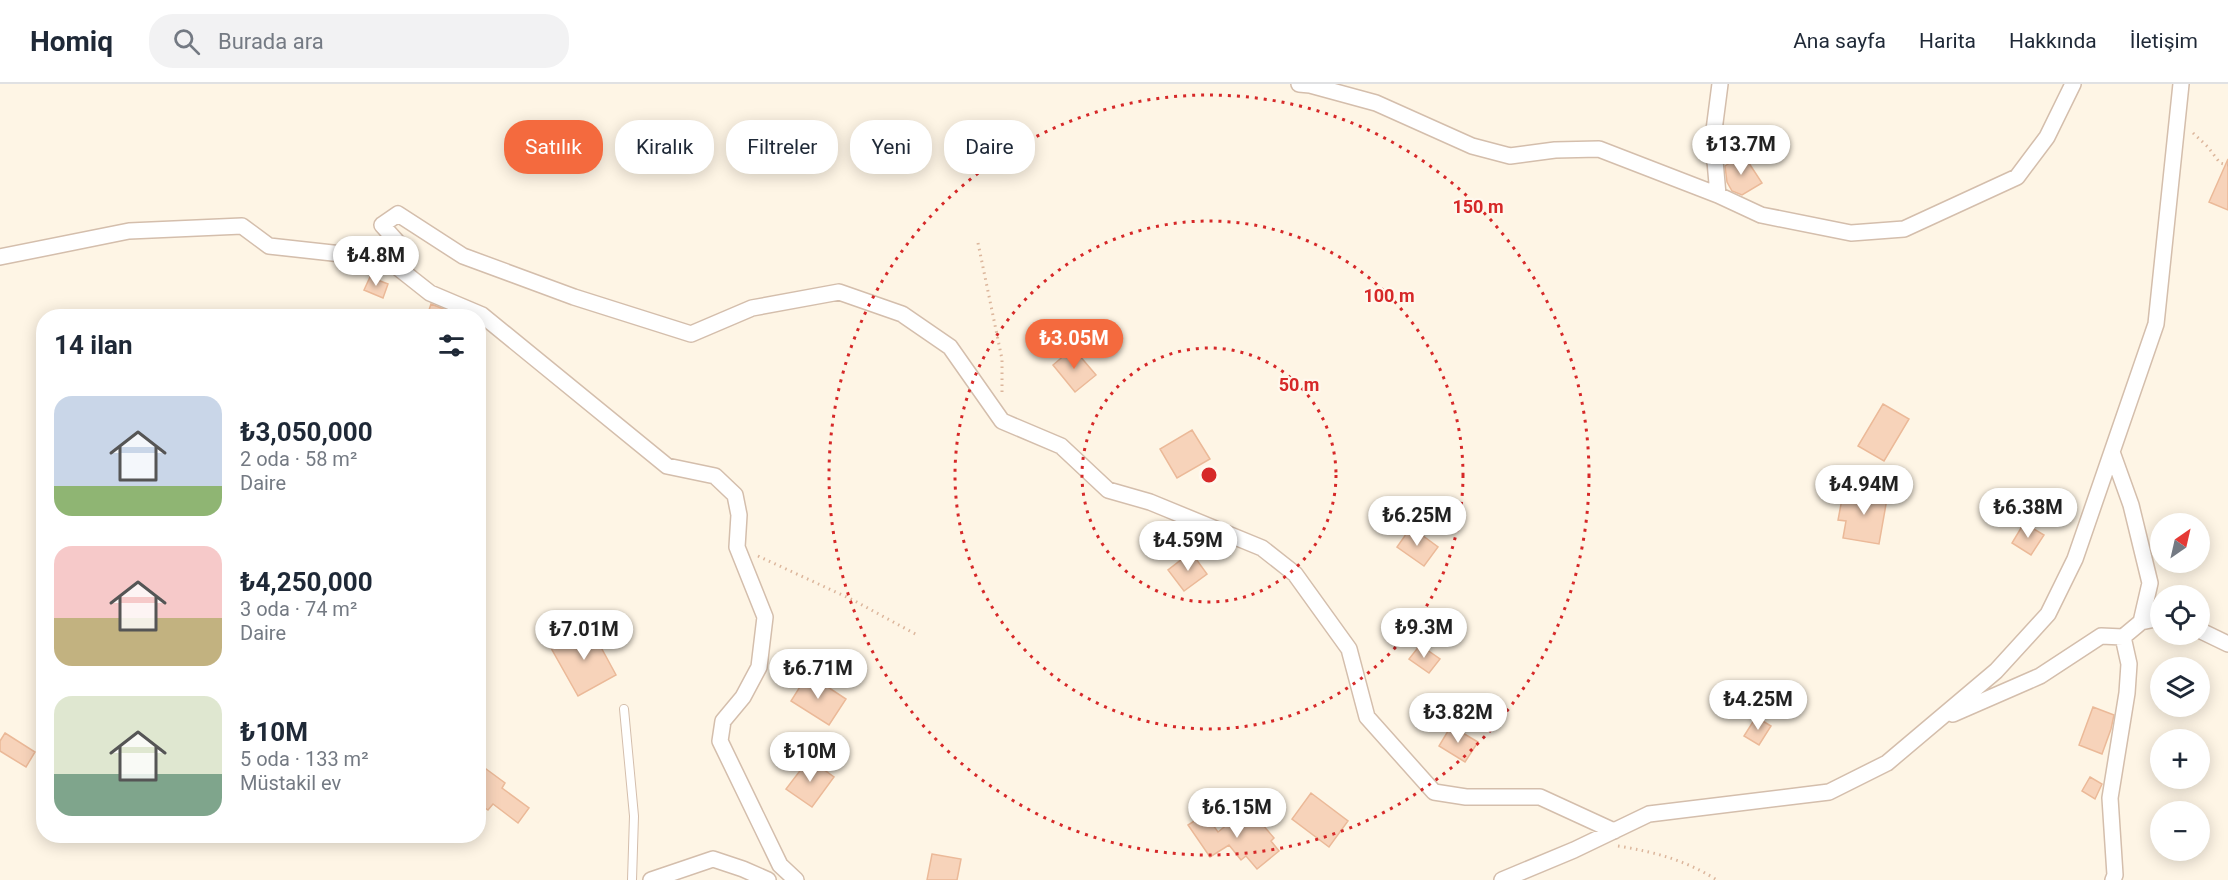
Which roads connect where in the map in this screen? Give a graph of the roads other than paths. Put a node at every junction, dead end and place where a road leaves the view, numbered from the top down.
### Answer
1 (1299, 84) edge
2 (1720, 84) edge
3 (2073, 84) edge
4 (2181, 84) edge
5 (1718, 195) junction
6 (0, 257) edge
7 (387, 259) junction
8 (468, 309) edge
9 (486, 318) edge
10 (2112, 452) junction
11 (2150, 620) edge
12 (2140, 622) junction
13 (2210, 635) edge
14 (2123, 637) junction
15 (2228, 644) edge
16 (624, 709) dead end
17 (1937, 722) junction
18 (1614, 831) junction
19 (632, 880) edge
20 (651, 880) edge
21 (768, 880) edge
22 (796, 880) edge
23 (1502, 880) edge
24 (2113, 880) edge

1 - 5 street
2 - 5 street
3 - 5 street
4 - 10 street
6 - 7 street
7 - 8 street
7 - 18 street
9 - 22 street
10 - 12 street
10 - 17 street
11 - 12 street
12 - 14 street
13 - 15 street
14 - 17 street
14 - 24 street
16 - 19 lane
17 - 18 street
18 - 23 street
20 - 21 street

